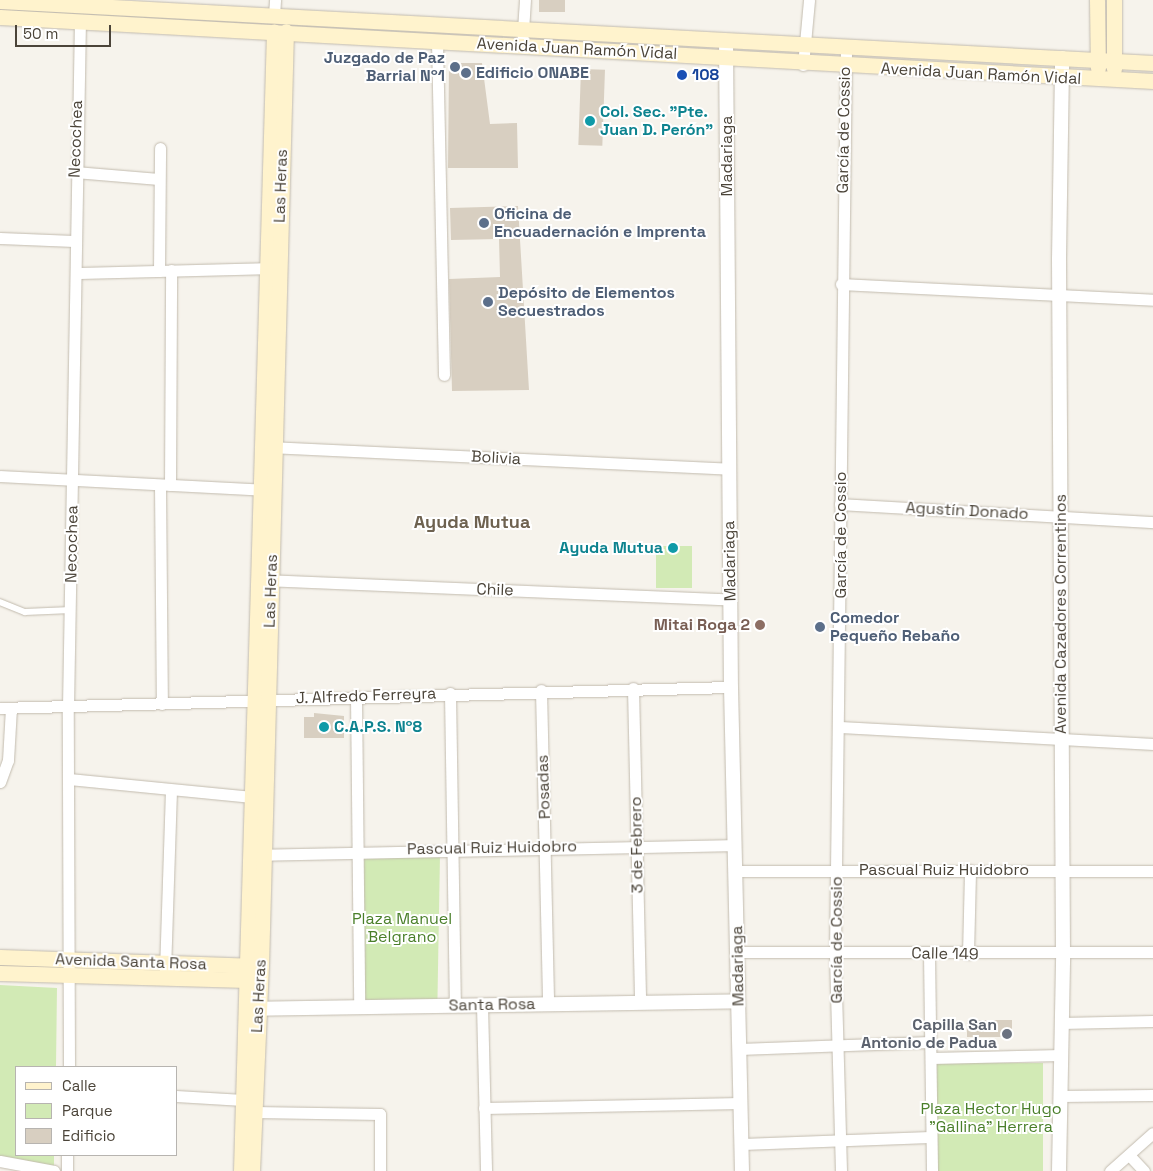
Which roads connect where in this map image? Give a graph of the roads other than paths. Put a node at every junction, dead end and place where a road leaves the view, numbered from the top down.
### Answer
1 (525, 0) edge
2 (809, 0) edge
3 (1097, 0) edge
4 (1114, 0) edge
5 (0, 1) edge
6 (60, 2) edge
7 (274, 7) edge
8 (0, 18) edge
9 (80, 21) junction
10 (523, 29) junction
11 (280, 31) junction
12 (438, 41) junction
13 (726, 41) junction
14 (522, 46) junction
15 (806, 46) junction
16 (846, 49) junction
17 (726, 57) junction
18 (1062, 58) junction
19 (1098, 59) junction
20 (1114, 61) junction
21 (1153, 63) edge
22 (803, 65) junction
23 (845, 67) junction
24 (1062, 78) junction
25 (1098, 80) junction
26 (1114, 81) junction
27 (1153, 82) edge
28 (160, 148) dead end
29 (75, 172) junction
30 (159, 179) junction
31 (0, 238) edge
32 (74, 241) junction
33 (273, 268) junction
34 (165, 271) junction
35 (79, 272) junction
36 (841, 284) junction
37 (1061, 295) junction
38 (1153, 300) edge
39 (444, 375) dead end
40 (269, 447) junction
41 (729, 470) junction
42 (0, 476) edge
43 (73, 480) junction
44 (165, 485) junction
45 (267, 490) junction
46 (840, 504) junction
47 (1062, 516) junction
48 (1153, 522) edge
49 (265, 580) junction
50 (731, 600) junction
51 (0, 602) edge
52 (71, 610) junction
53 (731, 687) junction
54 (633, 688) junction
55 (541, 690) junction
56 (450, 693) junction
57 (356, 696) junction
58 (261, 701) junction
59 (162, 704) junction
60 (68, 707) junction
61 (5, 708) edge
62 (841, 727) junction
63 (1061, 740) junction
64 (1153, 744) edge
65 (69, 779) junction
66 (0, 782) edge
67 (170, 790) junction
68 (252, 797) junction
69 (734, 845) junction
70 (638, 846) junction
71 (546, 847) junction
72 (453, 849) junction
73 (358, 850) junction
74 (257, 855) junction
75 (736, 870) junction
76 (836, 870) junction
77 (970, 870) junction
78 (1063, 871) junction
79 (1153, 871) edge
80 (737, 952) junction
81 (835, 952) junction
82 (1153, 952) edge
83 (1063, 953) junction
84 (929, 954) junction
85 (968, 954) junction
86 (0, 958) edge
87 (71, 967) junction
88 (165, 971) junction
89 (0, 972) edge
90 (254, 973) junction
91 (738, 1001) junction
92 (640, 1002) junction
93 (548, 1004) junction
94 (482, 1005) junction
95 (455, 1006) junction
96 (359, 1008) junction
97 (253, 1009) junction
98 (1153, 1021) edge
99 (1061, 1023) junction
100 (930, 1042) junction
101 (838, 1046) junction
102 (740, 1049) junction
103 (1061, 1055) junction
104 (931, 1058) junction
105 (69, 1066) edge
106 (1153, 1095) edge
107 (178, 1096) edge
108 (1060, 1096) junction
109 (243, 1100) junction
110 (740, 1103) junction
111 (484, 1108) junction
112 (254, 1112) junction
113 (1153, 1133) edge
114 (931, 1137) junction
115 (840, 1140) junction
116 (741, 1144) junction
117 (1129, 1154) junction
118 (67, 1156) edge
119 (0, 1161) edge
120 (54, 1171) edge
121 (67, 1171) edge
122 (241, 1171) edge
123 (252, 1171) edge
124 (380, 1171) edge
125 (486, 1171) edge
126 (742, 1171) edge
127 (841, 1171) edge
128 (932, 1171) edge
129 (1059, 1171) edge
130 (1110, 1171) edge
131 (1144, 1171) edge

1 - 10 street
2 - 15 street
3 - 19 main road
4 - 20 main road
5 - 6 main road, Avenida Juan Ramón Vidal
6 - 7 main road, Avenida Juan Ramón Vidal
7 - 10 main road, Avenida Juan Ramón Vidal
7 - 11 street
8 - 9 main road, Avenida Juan Ramón Vidal
9 - 11 main road, Avenida Juan Ramón Vidal
9 - 29 street, Necochea
10 - 13 main road, Avenida Juan Ramón Vidal
10 - 14 street
11 - 12 main road, Avenida Juan Ramón Vidal
11 - 33 main road, Las Heras
12 - 14 main road, Avenida Juan Ramón Vidal
12 - 39 street
13 - 15 main road, Avenida Juan Ramón Vidal
13 - 17 street, Madariaga
14 - 17 main road, Avenida Juan Ramón Vidal
15 - 16 main road, Avenida Juan Ramón Vidal
15 - 22 street
16 - 18 main road, Avenida Juan Ramón Vidal
16 - 23 street, García de Cossio
17 - 22 main road, Avenida Juan Ramón Vidal
17 - 41 street, Madariaga
18 - 19 main road, Avenida Juan Ramón Vidal
18 - 24 street, Avenida Cazadores Correntinos
19 - 20 main road, Avenida Juan Ramón Vidal
19 - 25 main road
20 - 21 main road, Avenida Juan Ramón Vidal
20 - 26 main road
22 - 23 main road, Avenida Juan Ramón Vidal
23 - 24 main road, Avenida Juan Ramón Vidal
23 - 36 street, García de Cossio
24 - 25 main road, Avenida Juan Ramón Vidal
24 - 37 street, Avenida Cazadores Correntinos
25 - 26 main road, Avenida Juan Ramón Vidal
26 - 27 main road, Avenida Juan Ramón Vidal
28 - 30 street
29 - 30 street
29 - 32 street, Necochea
30 - 34 street
31 - 32 street
32 - 35 street, Necochea
33 - 34 street
33 - 40 main road, Las Heras
34 - 35 street
34 - 44 street
35 - 43 street, Necochea
36 - 37 street
36 - 46 street, García de Cossio
37 - 38 street
37 - 47 street, Avenida Cazadores Correntinos
40 - 41 street, Bolivia
40 - 45 main road, Las Heras
41 - 50 street, Madariaga
42 - 43 street
43 - 44 street
43 - 52 street, Necochea
44 - 45 street
44 - 59 street
45 - 49 main road, Las Heras
46 - 47 street, Agustín Donado
46 - 62 street, García de Cossio
47 - 48 street, Agustín Donado
47 - 63 street, Avenida Cazadores Correntinos
49 - 50 street, Chile
49 - 58 main road, Las Heras
50 - 53 street, Madariaga
51 - 52 lane
52 - 60 street, Necochea
53 - 54 street, J. Alfredo Ferreyra
53 - 69 street, Madariaga
54 - 55 street, J. Alfredo Ferreyra
54 - 70 street, 3 de Febrero
55 - 56 street, J. Alfredo Ferreyra
55 - 71 street, Posadas
56 - 57 street, J. Alfredo Ferreyra
56 - 72 street
57 - 58 street, J. Alfredo Ferreyra
57 - 73 street
58 - 59 street, J. Alfredo Ferreyra
58 - 68 main road, Las Heras
58 - 74 main road, Las Heras
59 - 60 street, J. Alfredo Ferreyra
60 - 61 street, J. Alfredo Ferreyra
60 - 65 street, Necochea
61 - 66 street
62 - 63 street
62 - 76 street, García de Cossio
63 - 64 street
63 - 78 street, Avenida Cazadores Correntinos
65 - 67 street
65 - 87 street, Necochea
67 - 68 street
67 - 88 street
68 - 74 main road, Las Heras
69 - 70 street, Pascual Ruiz Huidobro
69 - 75 street, Madariaga
70 - 71 street, Pascual Ruiz Huidobro
70 - 92 street, 3 de Febrero
71 - 72 street, Pascual Ruiz Huidobro
71 - 93 street, Posadas
72 - 73 street, Pascual Ruiz Huidobro
72 - 95 street
73 - 74 street, Pascual Ruiz Huidobro
73 - 96 street
74 - 90 main road, Las Heras
75 - 76 street, Pascual Ruiz Huidobro
75 - 80 street, Madariaga
76 - 77 street, Pascual Ruiz Huidobro
76 - 81 street, García de Cossio
77 - 78 street, Pascual Ruiz Huidobro
77 - 85 street
78 - 79 street, Pascual Ruiz Huidobro
78 - 83 street, Avenida Cazadores Correntinos
80 - 81 street, Calle 149
80 - 91 street, Madariaga
81 - 84 street, Calle 149
81 - 101 street, García de Cossio
82 - 83 street, Calle 149
83 - 85 street, Calle 149
83 - 99 street, Avenida Cazadores Correntinos
84 - 85 street, Calle 149
84 - 100 street
86 - 87 main road, Avenida Santa Rosa
87 - 88 main road, Avenida Santa Rosa
87 - 89 main road, Avenida Santa Rosa
87 - 105 street, Necochea
88 - 90 main road, Avenida Santa Rosa
90 - 97 main road, Las Heras
91 - 92 street, Santa Rosa
91 - 102 street, Madariaga
92 - 93 street, Santa Rosa
93 - 94 street, Santa Rosa
94 - 95 street, Santa Rosa
94 - 111 street
95 - 96 street, Santa Rosa
96 - 97 street, Santa Rosa
97 - 109 main road, Las Heras
97 - 112 main road, Las Heras
98 - 99 street
99 - 103 street, Avenida Cazadores Correntinos
100 - 101 street
100 - 104 street
101 - 102 street
101 - 115 street, García de Cossio
102 - 110 street, Madariaga
103 - 104 street
103 - 108 street, Avenida Cazadores Correntinos
104 - 114 street
106 - 108 street
107 - 109 street
108 - 129 street, Avenida Cazadores Correntinos
109 - 122 main road, Las Heras
110 - 111 street
110 - 116 street, Madariaga
111 - 125 street
112 - 123 main road, Las Heras
112 - 124 street
113 - 117 street
114 - 115 street
114 - 128 street
115 - 116 street
115 - 127 street, García de Cossio
116 - 126 street, Madariaga
117 - 130 street
117 - 131 street
118 - 121 street
119 - 120 street

